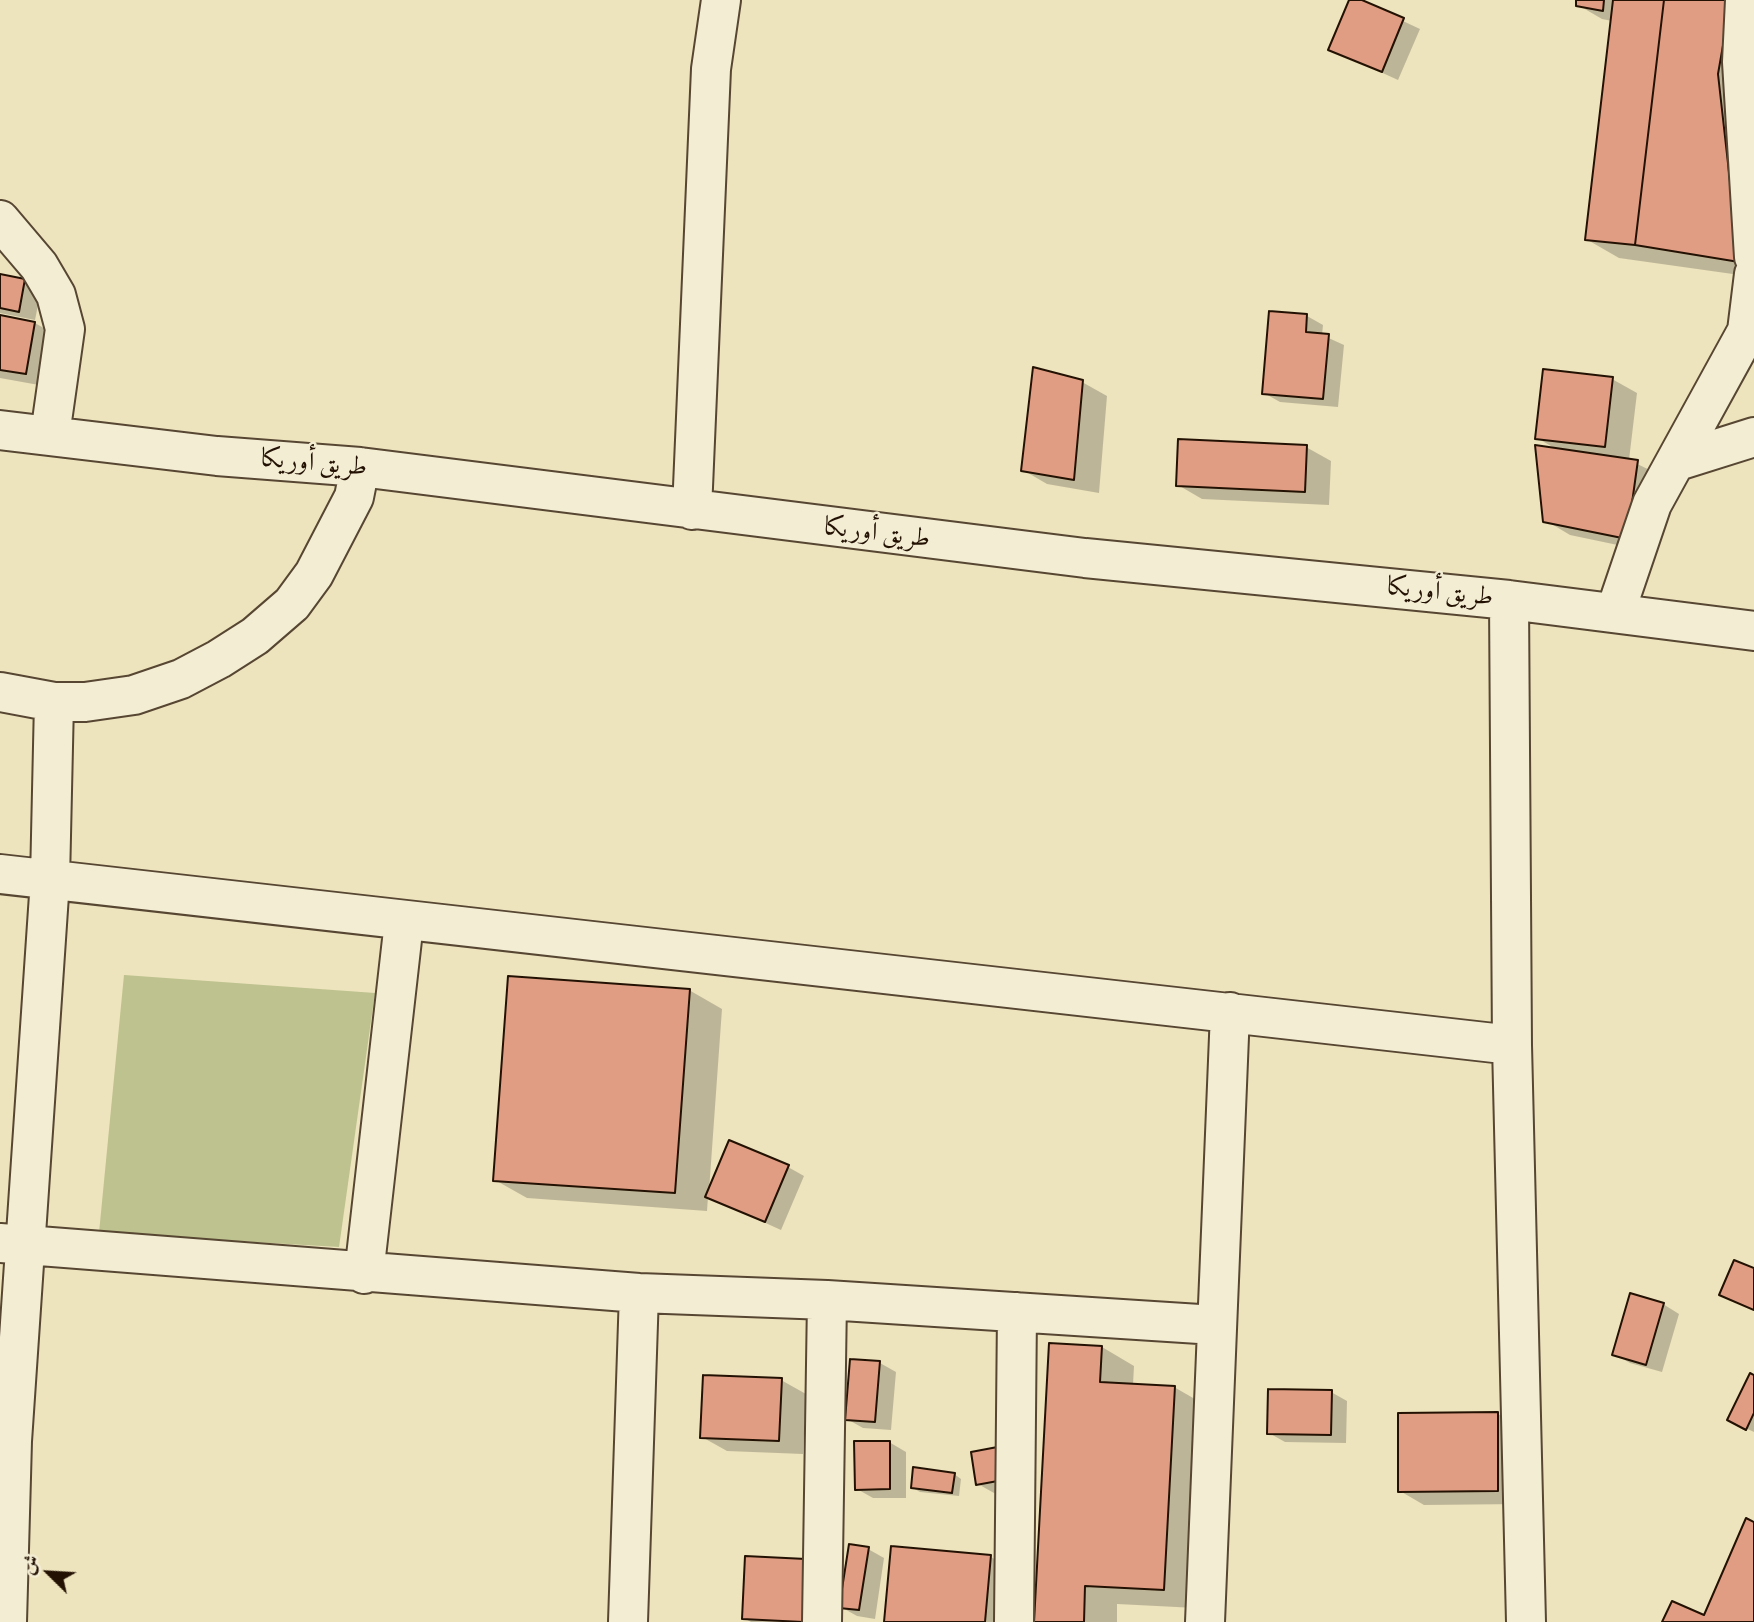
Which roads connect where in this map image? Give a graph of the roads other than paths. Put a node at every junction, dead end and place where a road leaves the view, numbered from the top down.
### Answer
1 (721, 0) edge
2 (1745, 0) edge
3 (0, 220) edge
4 (1754, 257) edge
5 (1754, 274) edge
6 (0, 430) edge
7 (50, 435) junction
8 (1754, 437) edge
9 (1678, 461) junction
10 (360, 467) junction
11 (692, 510) junction
12 (1508, 600) junction
13 (1615, 613) junction
14 (1754, 631) edge
15 (0, 692) edge
16 (54, 702) junction
17 (0, 874) edge
18 (50, 880) junction
19 (404, 922) junction
20 (1230, 1012) junction
21 (1512, 1045) junction
22 (14, 1243) edge
23 (364, 1274) junction
24 (639, 1293) junction
25 (827, 1300) junction
26 (1017, 1312) junction
27 (1215, 1325) junction
28 (6, 1441) edge
29 (7, 1622) edge
30 (628, 1622) edge
31 (822, 1622) edge
32 (1014, 1622) edge
33 (1205, 1622) edge
34 (1526, 1622) edge

1 - 11 street
2 - 4 street
3 - 7 street
5 - 9 street
6 - 7 street, طريق أوريكا
7 - 10 street, طريق أوريكا
8 - 9 street
9 - 13 street
10 - 11 street, طريق أوريكا
10 - 16 street
11 - 12 street, طريق أوريكا
12 - 13 street, طريق أوريكا
12 - 21 street
13 - 14 street, طريق أوريكا
15 - 16 street
16 - 18 street
17 - 18 street
18 - 19 street
18 - 22 street
19 - 20 street
19 - 23 street
20 - 21 street
20 - 27 street
21 - 34 street
22 - 23 street
22 - 28 street
23 - 24 street
24 - 25 street
24 - 30 street
25 - 26 street
25 - 31 street
26 - 27 street
26 - 32 street
27 - 33 street
28 - 29 street

